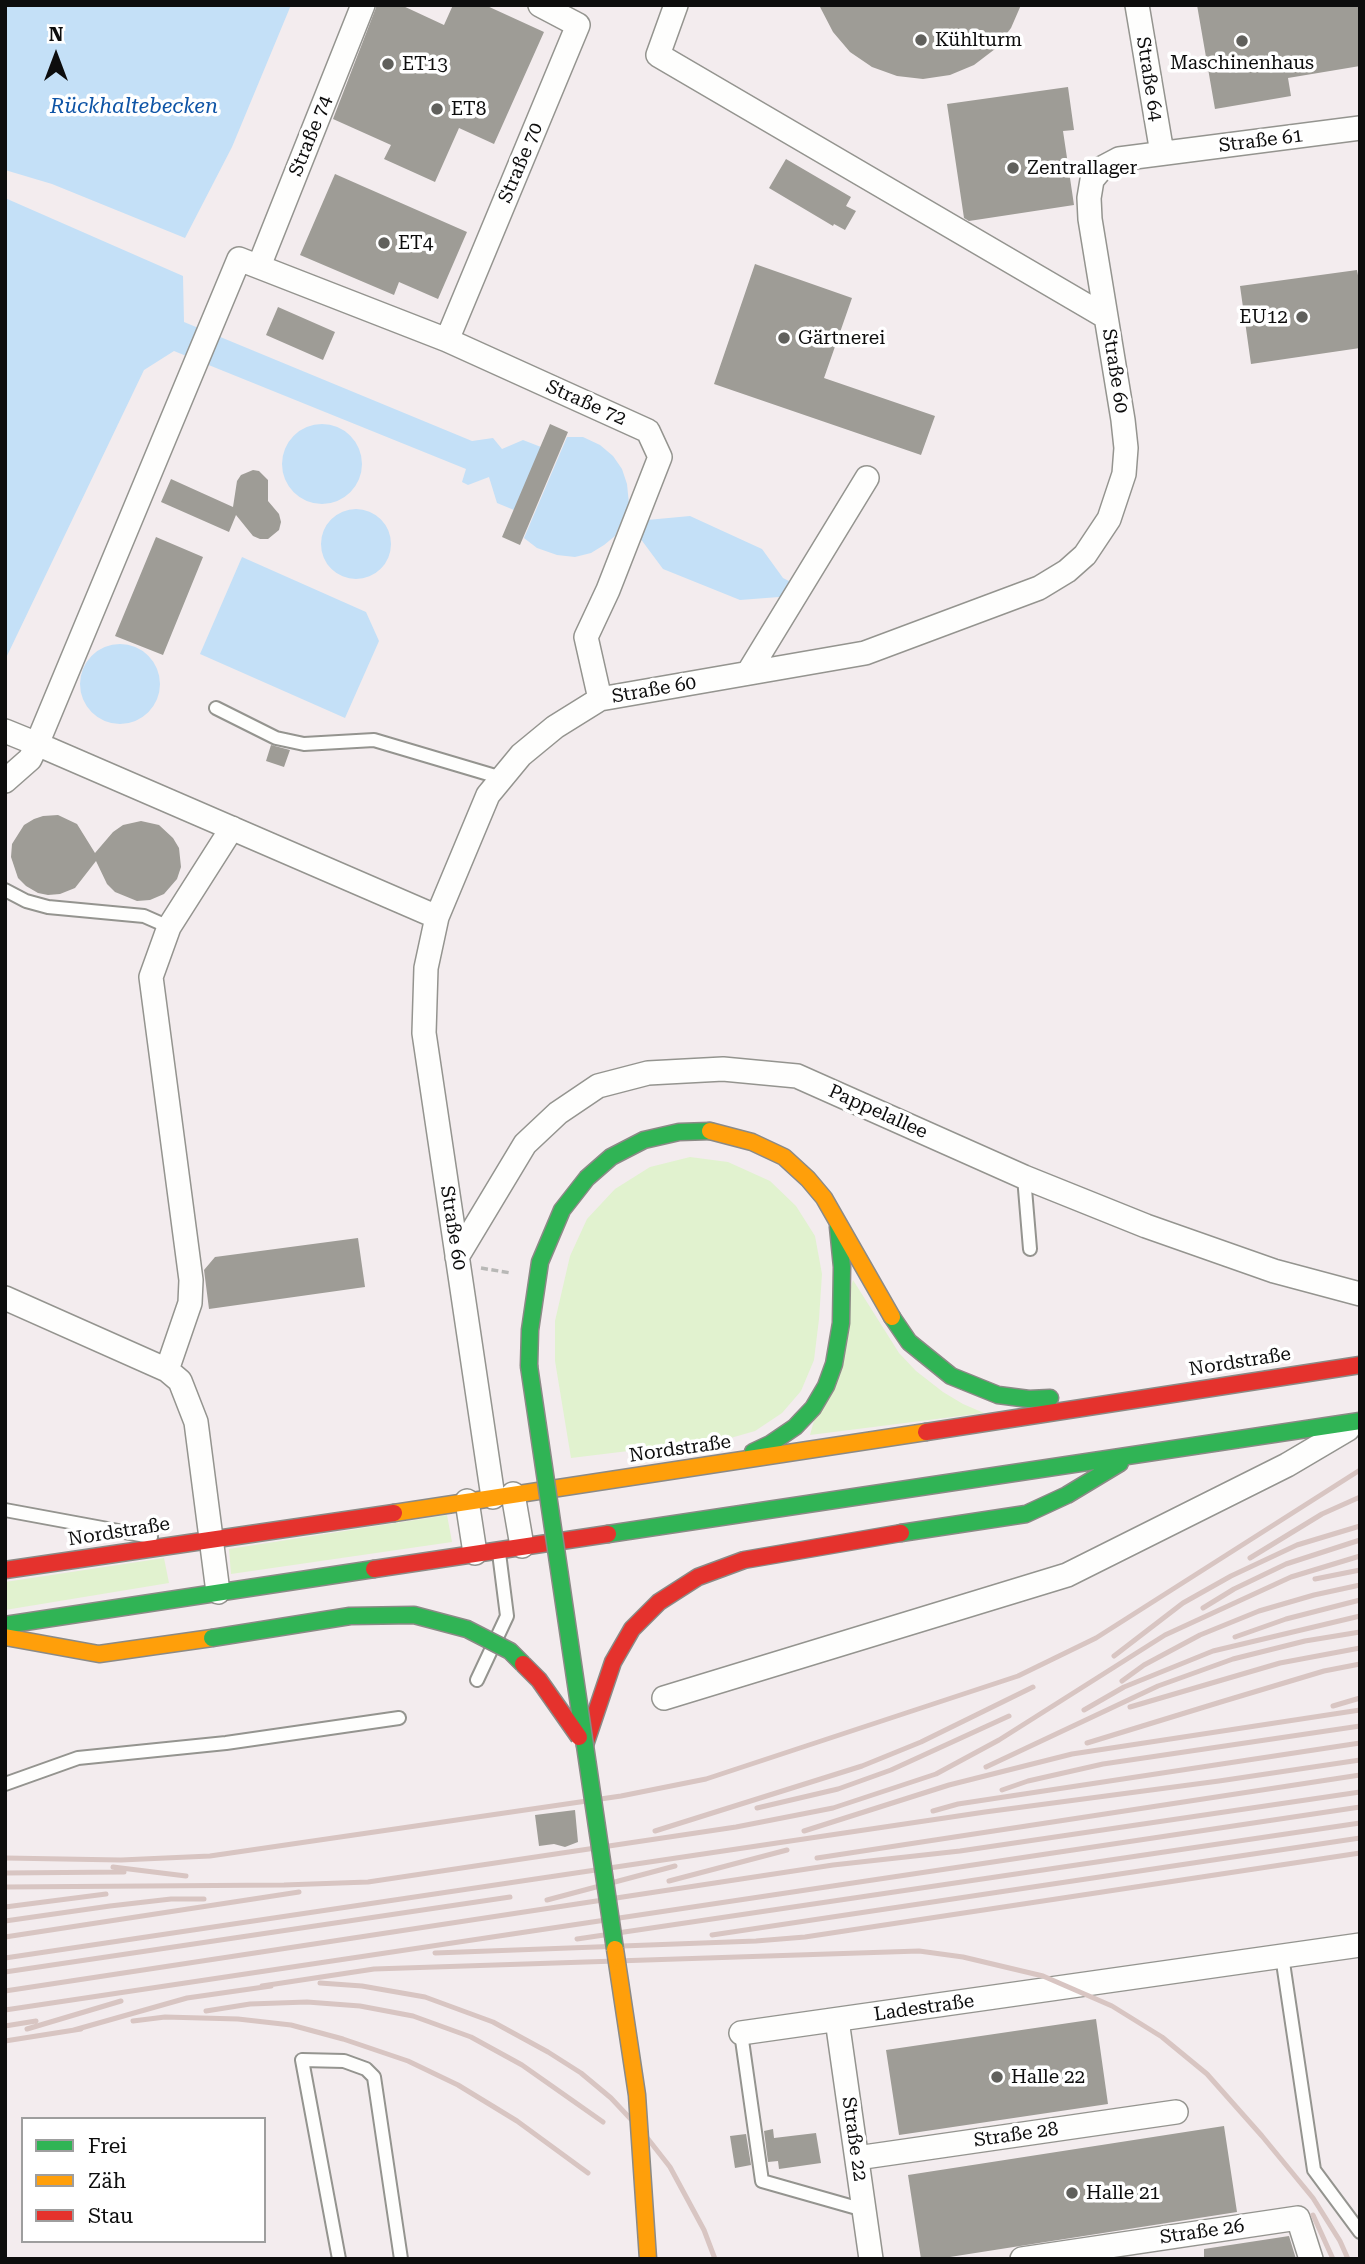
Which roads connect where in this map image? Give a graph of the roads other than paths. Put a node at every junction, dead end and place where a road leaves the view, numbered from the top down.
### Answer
1 (363, 5) edge
2 (540, 5) edge
3 (676, 5) edge
4 (1137, 5) edge
5 (1360, 128) edge
6 (1162, 153) junction
7 (259, 267) junction
8 (1106, 317) junction
9 (447, 340) junction
10 (867, 478) dead end
11 (748, 673) junction
12 (600, 699) junction
13 (216, 708) dead end
14 (5, 731) edge
15 (37, 744) junction
16 (502, 778) junction
17 (5, 781) edge
18 (232, 828) junction
19 (5, 890) edge
20 (437, 917) junction
21 (169, 927) junction
22 (1024, 1177) junction
23 (837, 1221) junction
24 (1030, 1249) dead end
25 (458, 1260) junction
26 (1360, 1294) edge
27 (5, 1298) edge
28 (1360, 1366) edge
29 (167, 1370) junction
30 (1171, 1394) junction
31 (1360, 1421) edge
32 (1131, 1455) junction
33 (730, 1463) junction
34 (503, 1496) junction
35 (467, 1501) junction
36 (5, 1510) edge
37 (212, 1540) junction
38 (186, 1543) junction
39 (522, 1546) junction
40 (499, 1550) junction
41 (475, 1553) junction
42 (5, 1570) edge
43 (218, 1592) junction
44 (5, 1625) edge
45 (5, 1637) edge
46 (477, 1679) dead end
47 (664, 1698) dead end
48 (399, 1717) dead end
49 (585, 1745) junction
50 (5, 1784) edge
51 (1360, 1945) edge
52 (1282, 1956) junction
53 (837, 2020) junction
54 (741, 2033) joint
55 (1176, 2112) dead end
56 (857, 2158) junction
57 (864, 2210) junction
58 (1360, 2232) edge
59 (339, 2259) edge
60 (401, 2259) edge
61 (648, 2259) edge
62 (871, 2259) edge
63 (1022, 2259) edge
64 (1311, 2259) edge

1 - 7 street, Straße 74
2 - 9 street, Straße 70
3 - 8 street
4 - 6 street, Straße 64
5 - 6 street, Straße 61
6 - 8 street, Straße 60
7 - 9 street, Straße 72
7 - 15 street
8 - 11 street, Straße 60
9 - 12 street, Straße 72
10 - 11 street
11 - 12 street, Straße 60
12 - 16 street, Straße 60
13 - 16 lane
14 - 15 street
15 - 17 street
15 - 18 street
16 - 20 street, Straße 60
18 - 20 street
18 - 21 street
19 - 21 lane
20 - 25 street, Straße 60
21 - 29 street
22 - 24 lane
22 - 25 street, Pappelallee
22 - 26 street, Pappelallee
23 - 30 street
23 - 33 street
23 - 49 street, bridge
25 - 34 street, Straße 60
27 - 29 street
28 - 30 street, Nordstraße
29 - 37 street
30 - 33 street, Nordstraße
31 - 32 street
31 - 47 street
32 - 39 street
32 - 49 street
33 - 34 street, Nordstraße
34 - 35 street, Nordstraße
34 - 39 street, Straße 60
35 - 37 street, Nordstraße
35 - 41 street
36 - 38 lane
37 - 38 street, Nordstraße
37 - 43 street
38 - 42 street, Nordstraße
39 - 40 street
40 - 41 street
40 - 46 lane
41 - 43 street
43 - 44 street
45 - 49 street, bridge
48 - 50 lane
49 - 61 street, bridge
51 - 52 street, Ladestraße
52 - 53 street, Ladestraße
52 - 58 lane
53 - 54 street, Ladestraße
53 - 56 street, Straße 22
54 - 57 lane, Ladestraße
55 - 56 street, Straße 28
56 - 57 street, Straße 22
57 - 62 street, Straße 22
59 - 60 lane
63 - 64 street, Straße 26

